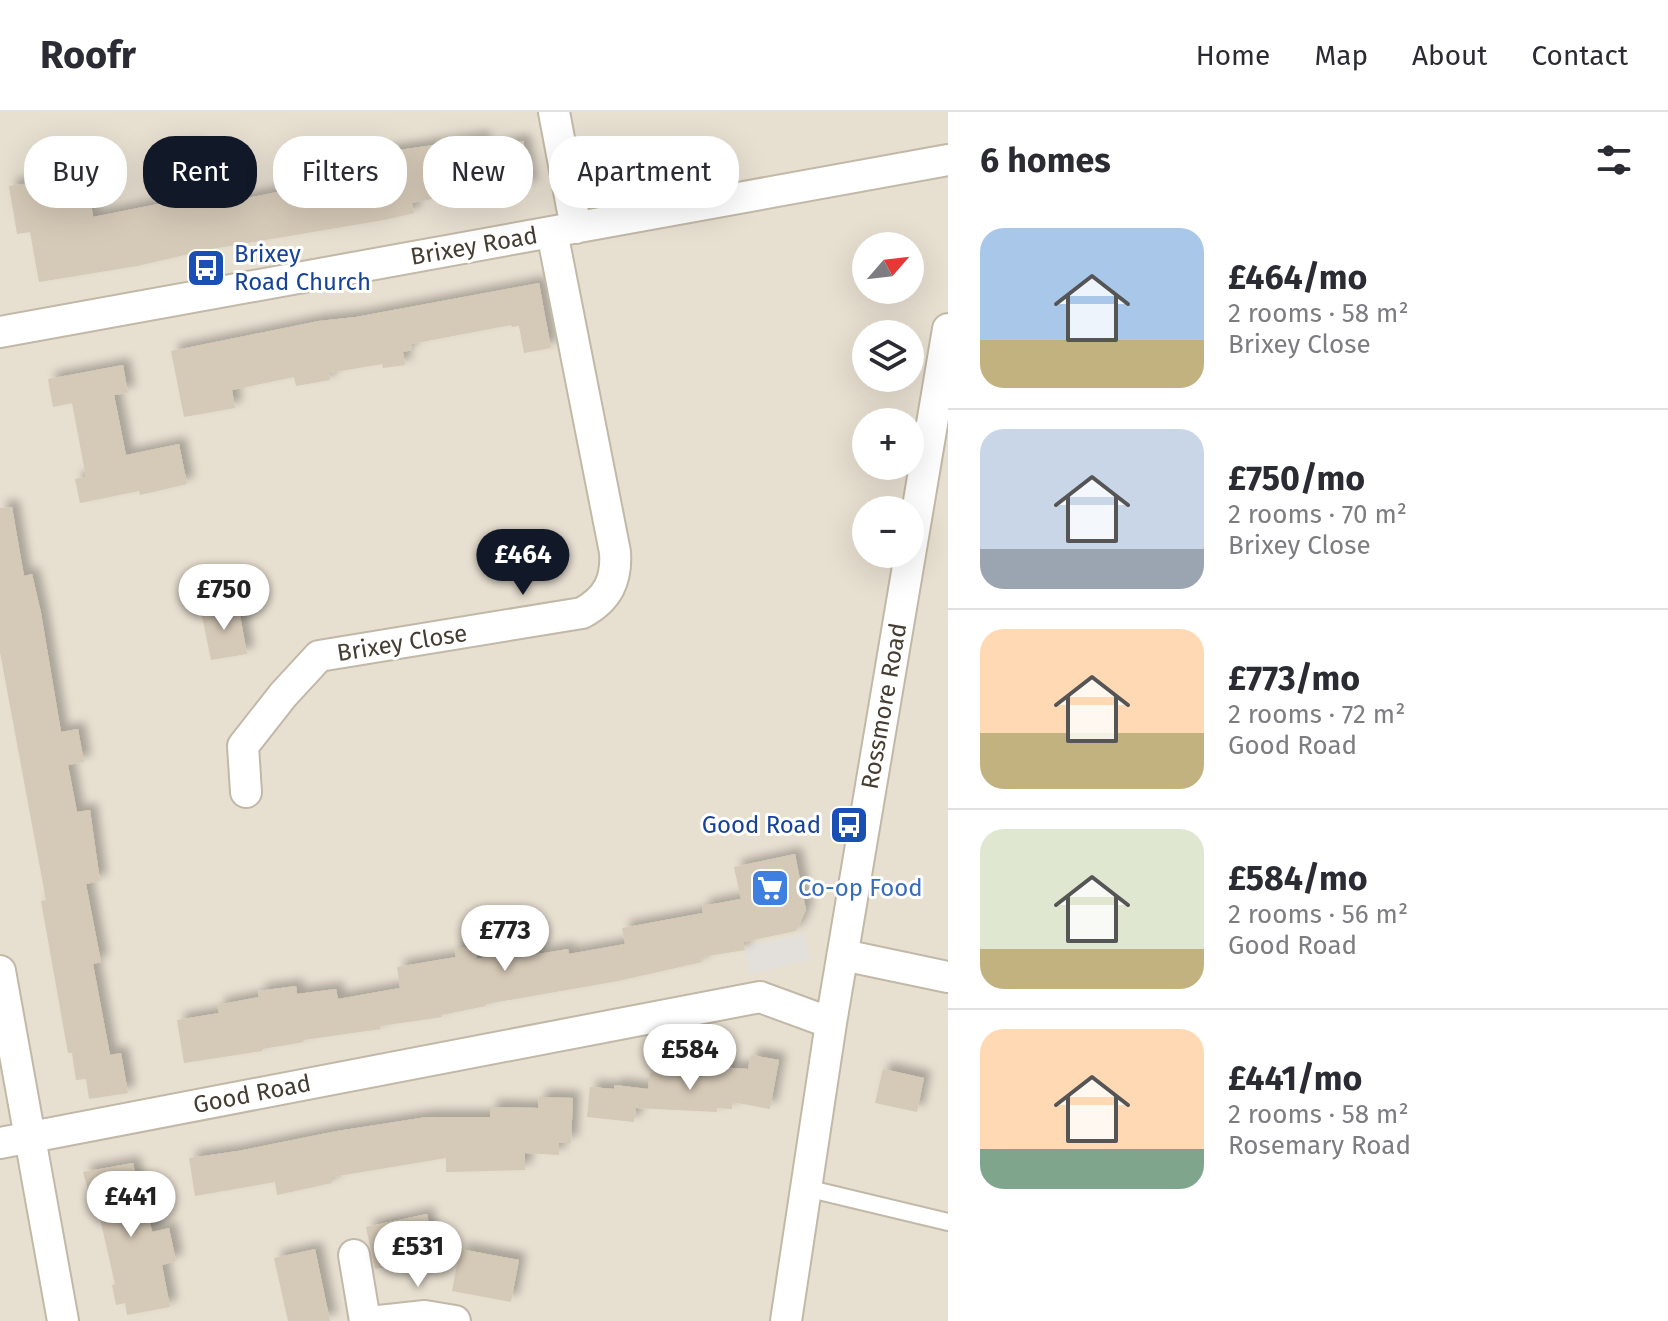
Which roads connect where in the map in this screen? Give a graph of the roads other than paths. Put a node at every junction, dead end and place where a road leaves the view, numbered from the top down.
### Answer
1 (554, 112) edge
2 (948, 160) edge
3 (564, 230) junction
4 (948, 329) edge
5 (0, 332) edge
6 (246, 792) dead end
7 (843, 955) junction
8 (0, 971) edge
9 (948, 977) edge
10 (831, 1023) junction
11 (30, 1137) junction
12 (0, 1143) edge
13 (806, 1188) junction
14 (948, 1222) edge
15 (354, 1255) dead end
16 (63, 1321) edge
17 (365, 1321) edge
18 (379, 1321) edge
19 (455, 1321) edge
20 (786, 1321) edge

1 - 3 street, Brixey Close
2 - 3 street, Brixey Road
3 - 5 street, Brixey Road
3 - 6 street, Brixey Close
4 - 7 street, Rossmore Road
7 - 9 street
7 - 10 street, Rossmore Road
8 - 11 street
10 - 11 street, Good Road
10 - 13 street, Rossmore Road
11 - 12 street, Good Road
11 - 16 street
13 - 14 lane
13 - 20 street, Rossmore Road
15 - 17 street
18 - 19 street

